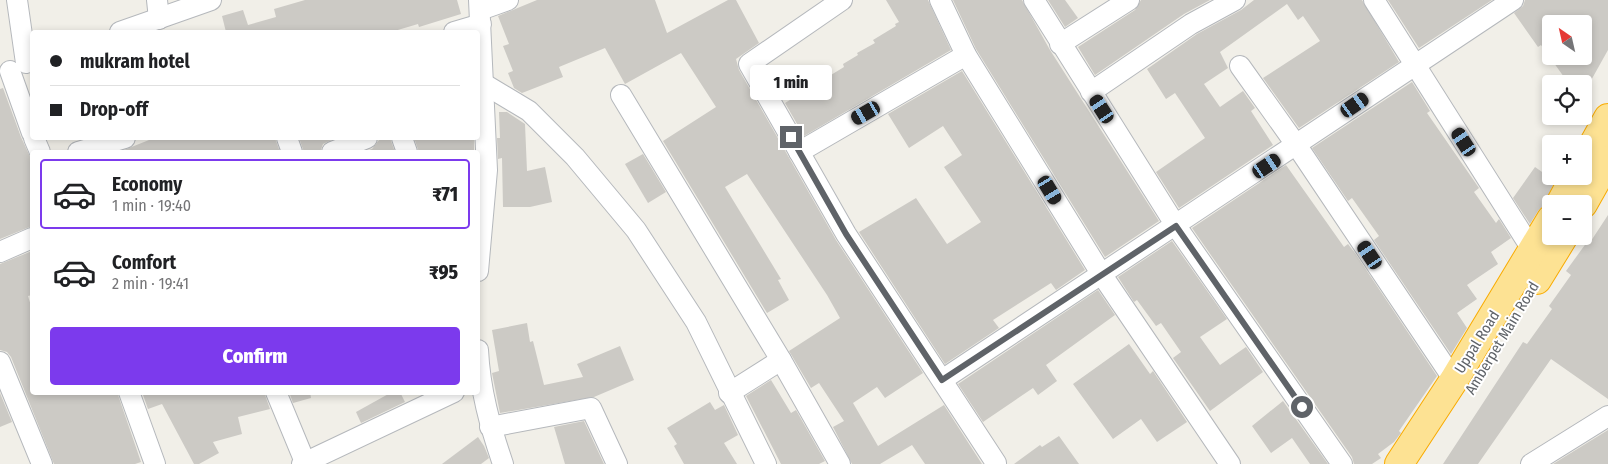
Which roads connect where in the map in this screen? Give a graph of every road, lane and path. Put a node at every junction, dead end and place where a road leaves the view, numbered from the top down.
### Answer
1 (17, 0) edge
2 (211, 0) edge
3 (508, 0) edge
4 (842, 0) edge
5 (940, 0) edge
6 (1034, 0) edge
7 (1129, 0) edge
8 (1235, 0) edge
9 (1374, 0) edge
10 (1514, 0) edge
11 (1491, 6) edge
12 (158, 10) edge
13 (480, 12) edge
14 (123, 30) edge
15 (457, 30) edge
16 (1060, 44) junction
17 (966, 55) junction
18 (1414, 64) junction
19 (1240, 66) dead end
20 (17, 67) edge
21 (484, 84) junction
22 (1091, 92) junction
23 (621, 95) dead end
24 (1608, 118) edge
25 (30, 124) edge
26 (118, 140) edge
27 (362, 140) edge
28 (1297, 146) junction
29 (1592, 147) edge
30 (85, 150) edge
31 (337, 150) edge
32 (799, 152) junction
33 (1608, 160) edge
34 (482, 171) edge
35 (1588, 195) edge
36 (480, 221) edge
37 (1176, 226) junction
38 (30, 239) edge
39 (1544, 245) edge
40 (1554, 245) edge
41 (0, 252) edge
42 (1540, 258) junction
43 (1102, 275) junction
44 (781, 360) junction
45 (0, 362) edge
46 (942, 380) junction
47 (1454, 380) junction
48 (480, 389) edge
49 (729, 393) junction
50 (130, 395) edge
51 (277, 395) edge
52 (448, 395) edge
53 (1608, 416) edge
54 (490, 427) junction
55 (304, 463) edge
56 (996, 463) edge
57 (42, 464) edge
58 (155, 464) edge
59 (503, 464) edge
60 (617, 464) edge
61 (766, 464) edge
62 (840, 464) edge
63 (1230, 464) edge
64 (1342, 464) edge
65 (1399, 464) edge
66 (1421, 464) edge
67 (1530, 464) edge

1 - 20 street
2 - 12 street
3 - 13 street
4 - 32 street
5 - 17 street
6 - 16 street
7 - 16 street
8 - 22 street
9 - 18 street
10 - 11 street
11 - 18 street
12 - 14 street
13 - 15 street
13 - 21 street
16 - 22 street
17 - 32 street
17 - 43 street
18 - 28 street
18 - 42 street
19 - 28 street
20 - 25 street
21 - 34 street
21 - 49 street
22 - 37 street
23 - 44 street
24 - 29 highway
26 - 30 street
27 - 31 street
28 - 37 street
28 - 47 street
32 - 46 street
33 - 35 highway
34 - 36 street
37 - 43 street
37 - 64 street
38 - 41 street
39 - 42 highway, Uppal Road
40 - 42 highway, Amberpet Main Road
42 - 47 highway, Uppal Road
42 - 66 highway, Amberpet Main Road
43 - 46 street
43 - 63 street
44 - 49 street
44 - 62 street
45 - 57 street
46 - 56 street
47 - 65 highway, Uppal Road
48 - 54 street
49 - 61 street
50 - 58 street
51 - 55 street
52 - 55 street
53 - 67 street
54 - 59 street
54 - 60 street

